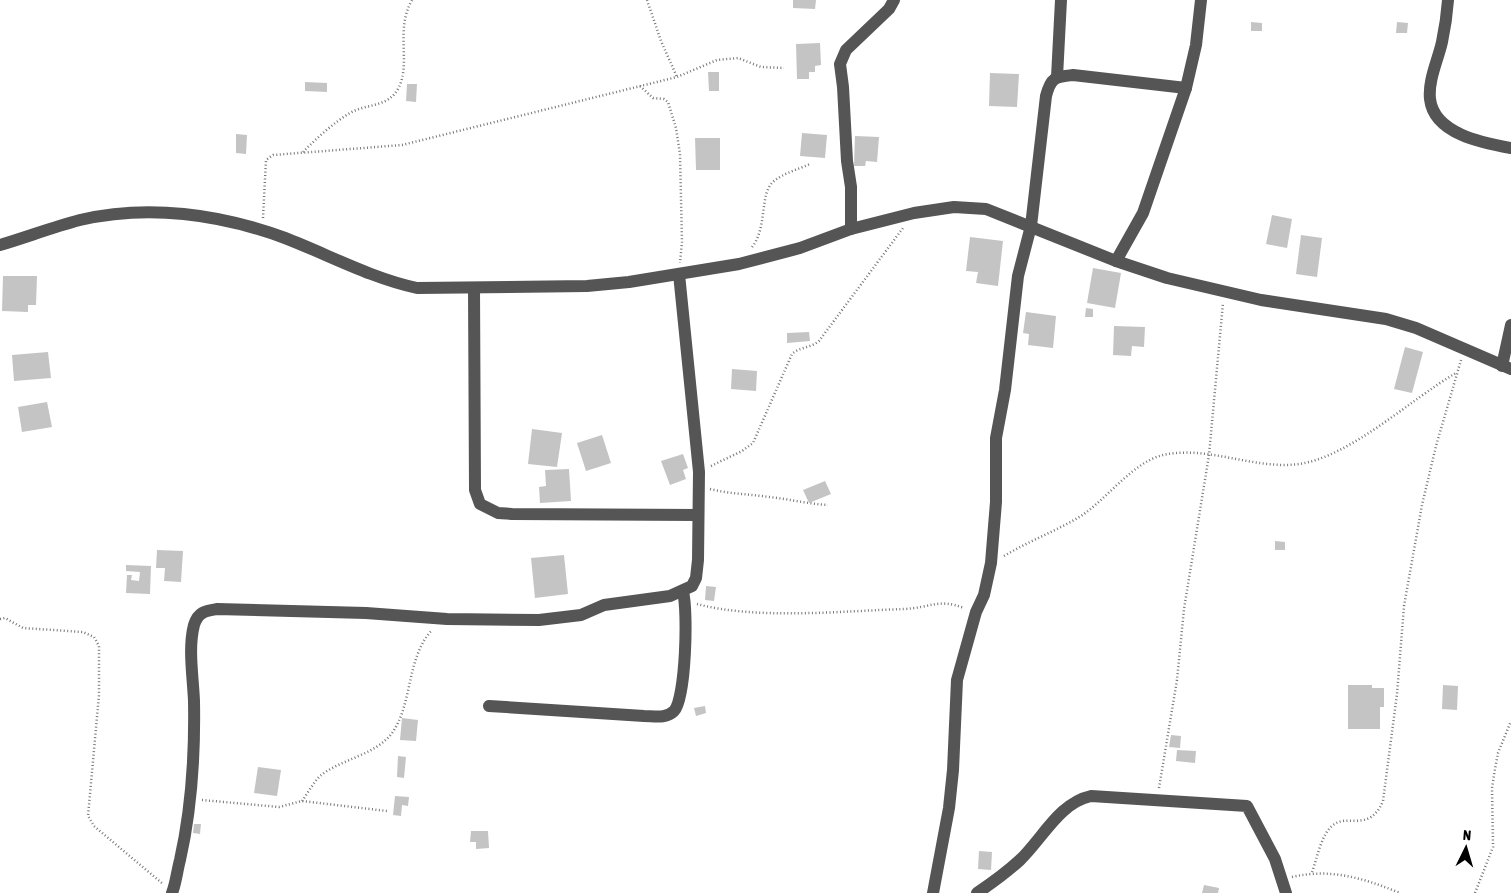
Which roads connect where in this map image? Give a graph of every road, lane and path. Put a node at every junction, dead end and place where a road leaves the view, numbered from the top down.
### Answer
1 (412, 0) edge
2 (647, 0) edge
3 (894, 0) edge
4 (1061, 0) edge
5 (1201, 0) edge
6 (1448, 0) edge
7 (784, 68) dead end
8 (677, 77) junction
9 (1057, 77) junction
10 (640, 86) junction
11 (1186, 88) junction
12 (1511, 148) edge
13 (302, 154) junction
14 (810, 164) dead end
15 (914, 212) junction
16 (1031, 226) junction
17 (251, 227) junction
18 (851, 229) junction
19 (0, 245) edge
20 (1116, 261) junction
21 (739, 264) junction
22 (679, 274) junction
23 (474, 288) junction
24 (1225, 292) junction
25 (1511, 325) edge
26 (1465, 350) junction
27 (1506, 367) edge
28 (1456, 373) junction
29 (1209, 455) junction
30 (698, 472) junction
31 (699, 486) junction
32 (828, 505) dead end
33 (698, 515) junction
34 (992, 563) junction
35 (685, 596) junction
36 (976, 612) junction
37 (0, 619) edge
38 (447, 620) junction
39 (489, 706) dead end
40 (1511, 721) edge
41 (191, 799) junction
42 (1157, 800) junction
43 (302, 801) junction
44 (387, 811) dead end
45 (1312, 872) junction
46 (1281, 880) junction
47 (172, 892) edge
48 (933, 893) edge
49 (977, 893) edge
50 (1286, 893) edge
51 (1400, 893) edge
52 (1475, 893) edge

1 - 13 path
2 - 8 path
3 - 18 street
4 - 9 street
5 - 11 street
6 - 12 street
7 - 8 path
8 - 10 path
9 - 11 street
9 - 16 street
10 - 13 path
10 - 22 path
11 - 20 street
13 - 17 path
14 - 21 path
15 - 16 street
15 - 18 street
15 - 30 path
16 - 20 street
16 - 34 street
17 - 19 street
17 - 23 street
18 - 21 street
20 - 24 street
21 - 22 street
22 - 23 street
22 - 30 street
23 - 33 street
24 - 26 street
24 - 29 path
25 - 27 street
26 - 27 street
26 - 28 path
28 - 29 path
28 - 45 path
29 - 34 path
29 - 42 path
30 - 31 street
31 - 32 path
31 - 33 street
33 - 35 street
34 - 36 street
35 - 36 path
35 - 38 street
35 - 39 street
36 - 48 street
37 - 47 path
38 - 41 street
38 - 43 path
40 - 52 path
41 - 43 path
41 - 47 street
42 - 46 street
42 - 49 street
43 - 44 path
45 - 46 path
45 - 51 path
46 - 50 street

